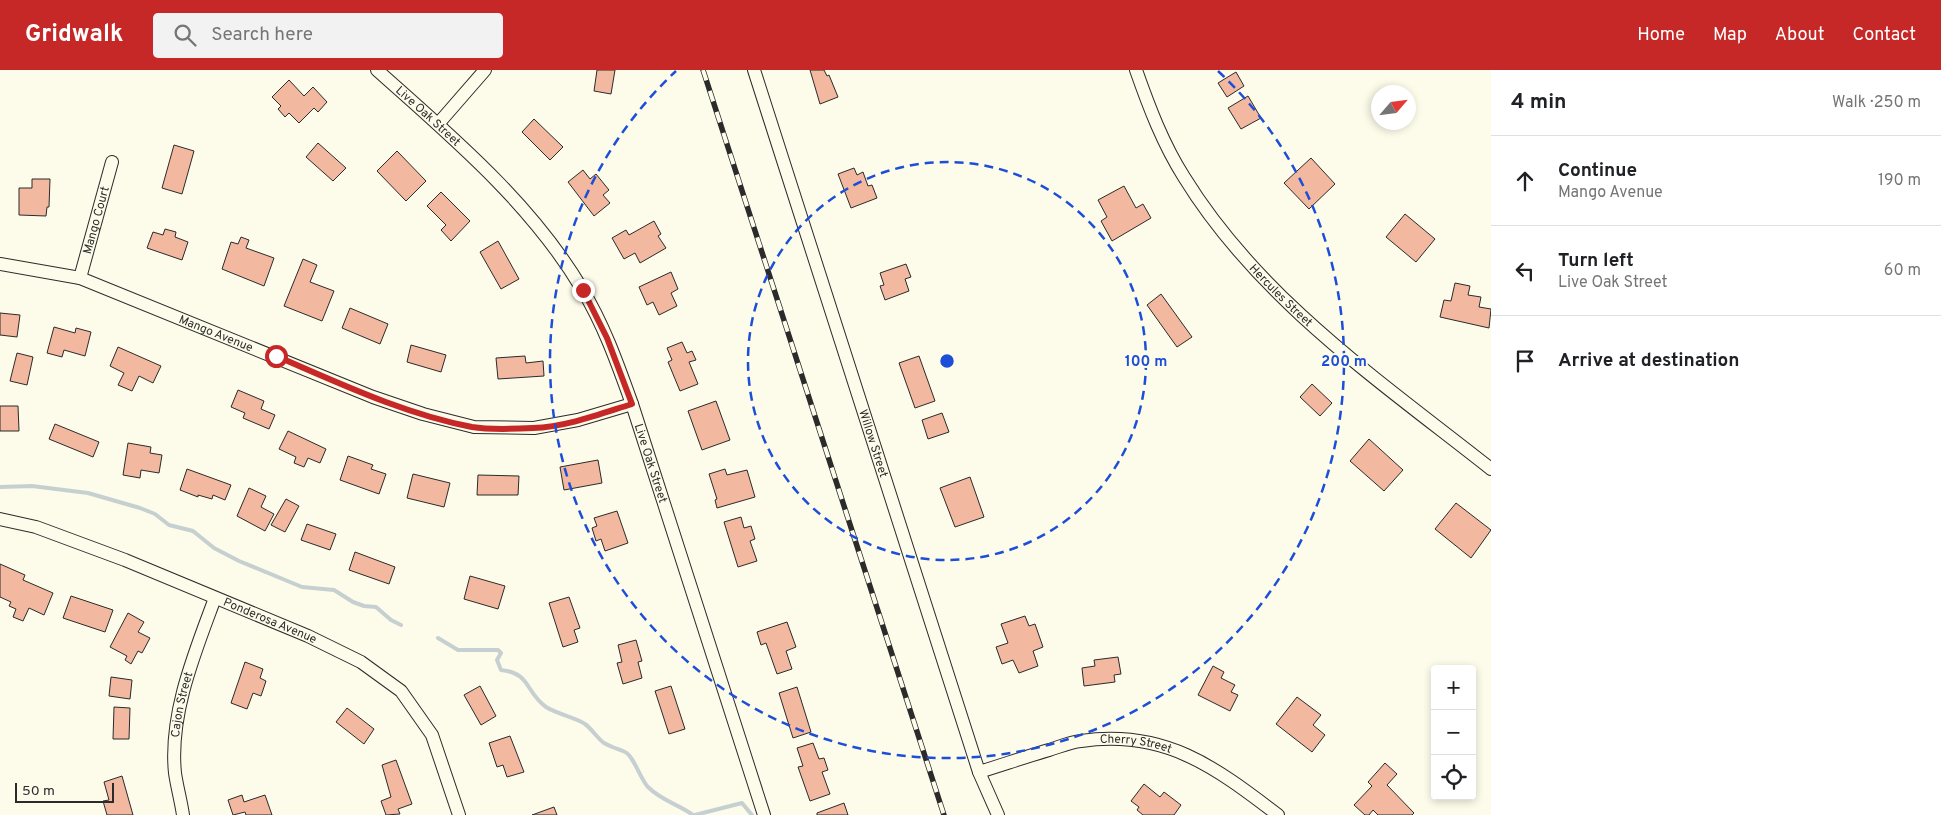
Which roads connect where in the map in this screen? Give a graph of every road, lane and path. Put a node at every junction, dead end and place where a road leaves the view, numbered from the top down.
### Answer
1 (377, 70) edge
2 (486, 70) edge
3 (754, 70) edge
4 (1136, 70) edge
5 (438, 124) junction
6 (112, 162) dead end
7 (0, 264) edge
8 (80, 278) junction
9 (632, 404) junction
10 (1491, 469) edge
11 (0, 519) edge
12 (215, 598) junction
13 (979, 772) junction
14 (183, 815) edge
15 (459, 815) edge
16 (764, 815) edge
17 (998, 815) edge
18 (1278, 815) edge

1 - 5 street, Live Oak Street
2 - 5 street
3 - 13 street, Willow Street
4 - 10 street, Hercules Street
5 - 9 street, Live Oak Street
6 - 8 street, Mango Court
7 - 8 street, Mango Avenue
8 - 9 street, Mango Avenue
9 - 16 street, Live Oak Street
11 - 12 street, Ponderosa Avenue
12 - 14 street, Cajon Street
12 - 15 street, Ponderosa Avenue
13 - 17 street, Willow Street
13 - 18 street, Cherry Street

